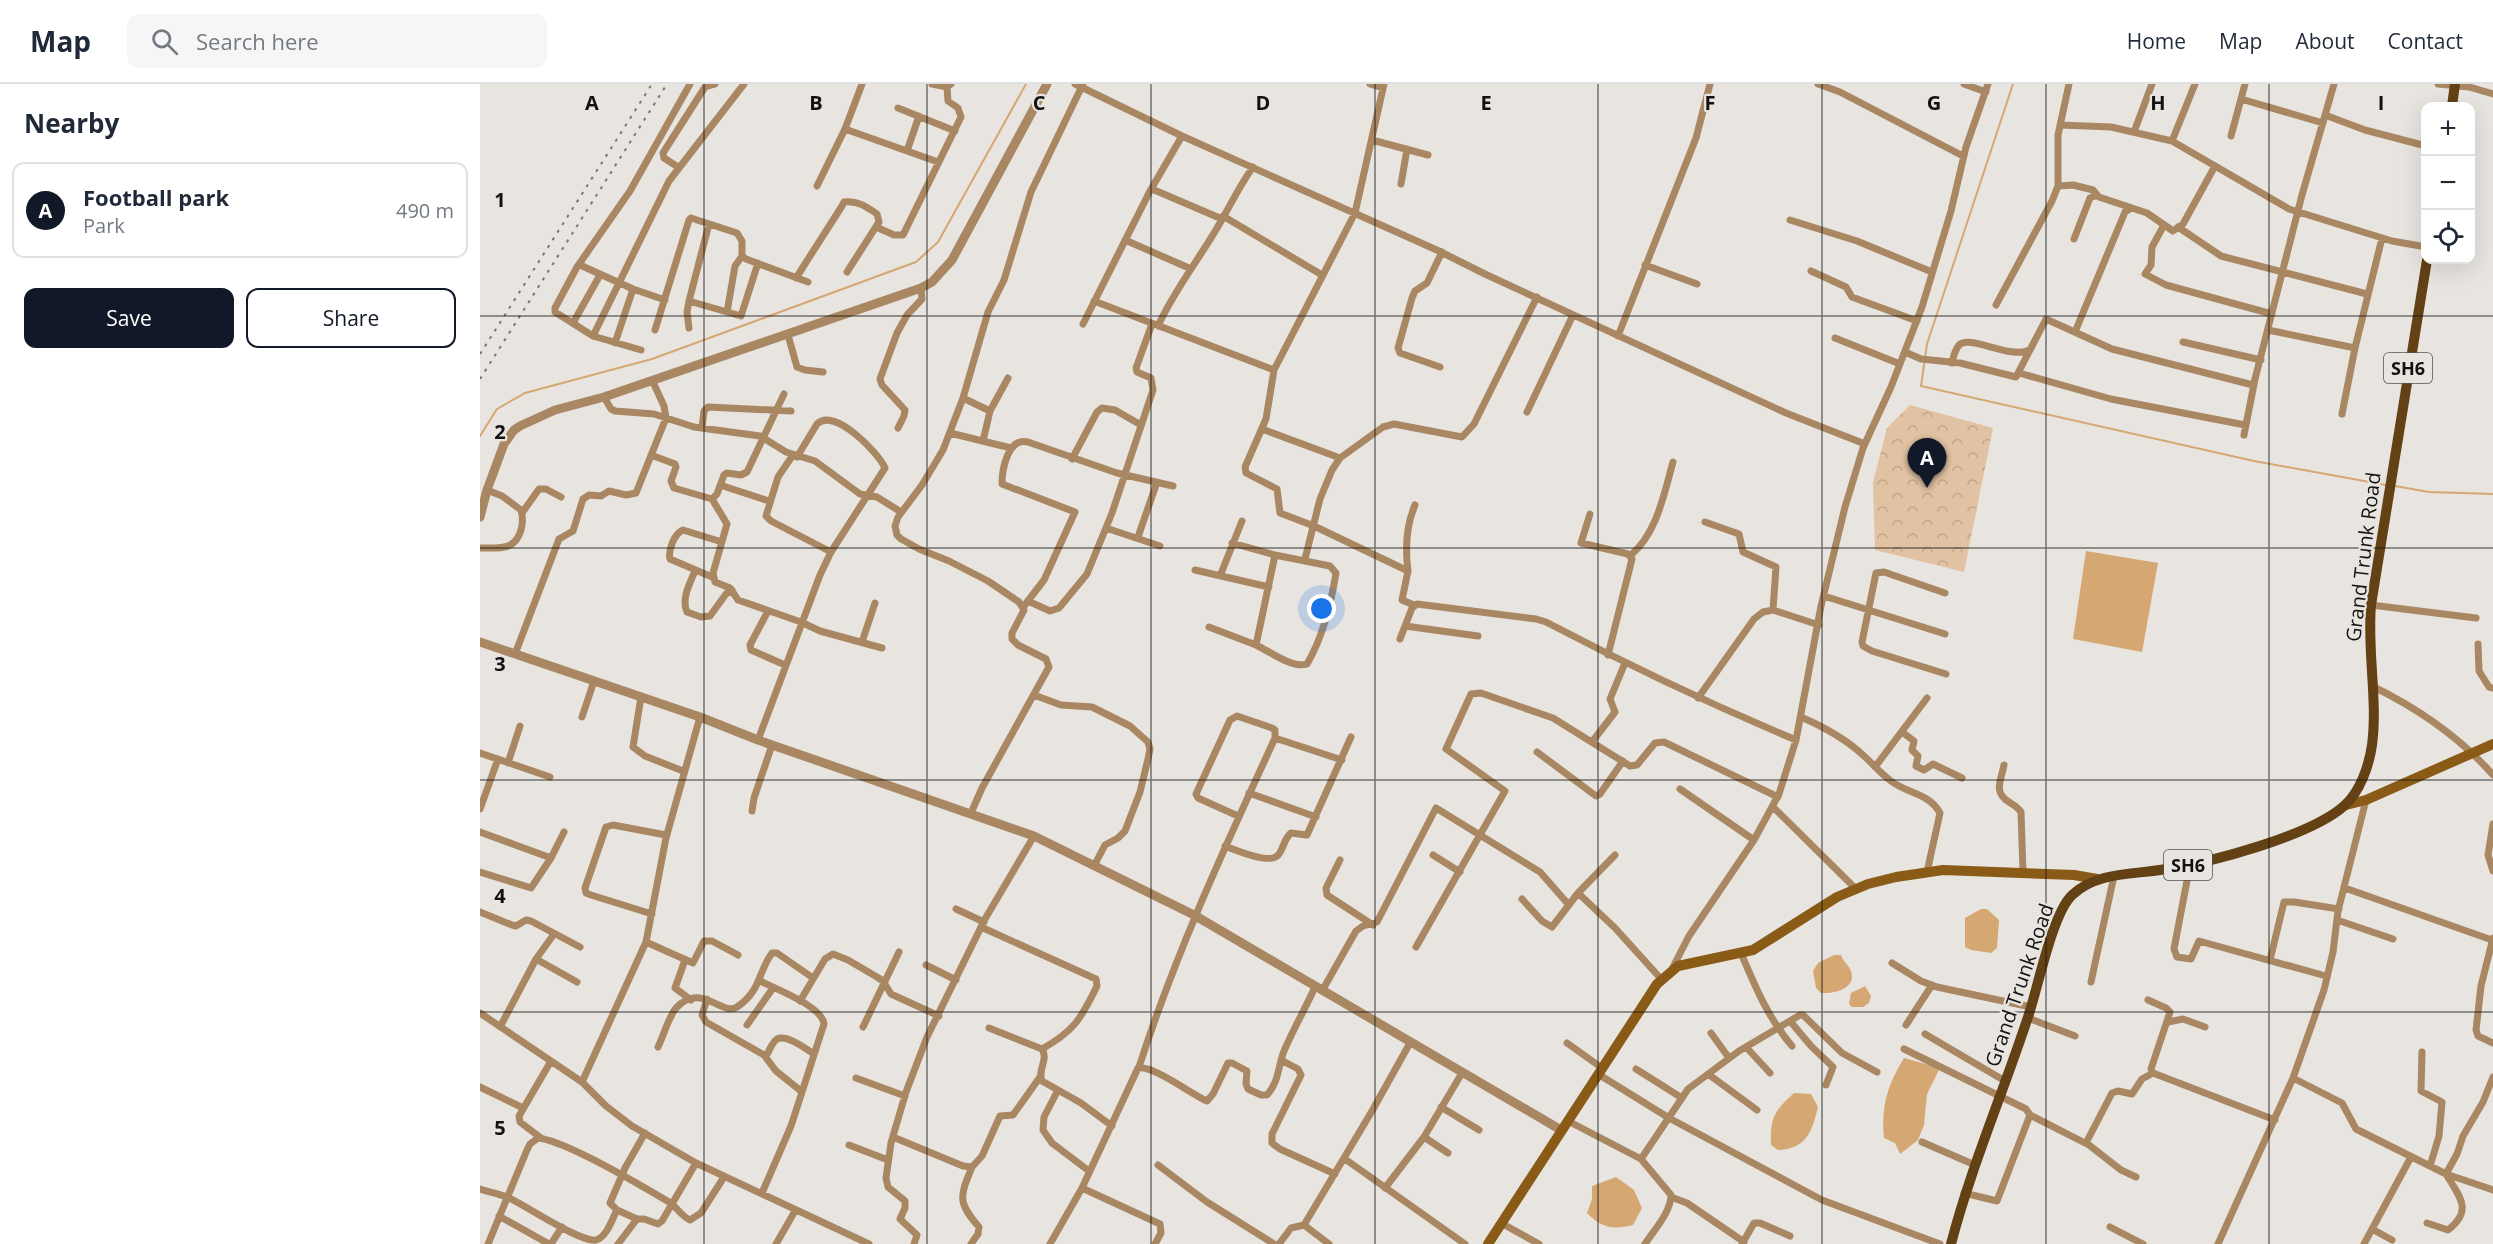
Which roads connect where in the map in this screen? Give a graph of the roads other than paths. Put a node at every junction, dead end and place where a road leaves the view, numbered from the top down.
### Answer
1 (690, 84) edge
2 (715, 84) edge
3 (744, 84) edge
4 (862, 84) edge
5 (932, 84) edge
6 (1047, 84) edge
7 (1370, 84) edge
8 (1710, 84) edge
9 (1818, 84) edge
10 (1964, 84) edge
11 (1988, 84) edge
12 (2069, 84) edge
13 (2152, 84) edge
14 (2195, 84) edge
15 (2246, 84) edge
16 (2334, 84) edge
17 (2438, 84) edge
18 (1080, 85) edge
19 (2455, 85) edge
20 (949, 86) edge
21 (1383, 86) edge
22 (1986, 92) junction
23 (2493, 94) edge
24 (2241, 99) junction
25 (2453, 102) edge
26 (898, 108) dead end
27 (919, 116) junction
28 (2324, 119) junction
29 (2060, 125) junction
30 (845, 129) junction
31 (956, 131) junction
32 (2134, 132) junction
33 (1182, 136) junction
34 (2231, 136) dead end
35 (1372, 140) junction
36 (2172, 141) junction
37 (2421, 145) edge
38 (1407, 149) junction
39 (907, 151) junction
40 (1428, 155) dead end
41 (1963, 156) junction
42 (938, 162) junction
43 (2215, 166) junction
44 (678, 167) junction
45 (1253, 167) junction
46 (1401, 184) dead end
47 (817, 186) dead end
48 (2058, 186) junction
49 (1152, 189) junction
50 (2097, 195) junction
51 (2131, 208) junction
52 (2298, 212) junction
53 (1355, 213) junction
54 (1222, 218) junction
55 (1790, 220) dead end
56 (709, 225) junction
57 (2164, 225) junction
58 (876, 227) junction
59 (2178, 227) junction
60 (2074, 238) dead end
61 (2382, 238) junction
62 (1125, 240) junction
63 (2421, 247) edge
64 (1442, 252) junction
65 (742, 256) junction
66 (758, 263) junction
67 (2426, 264) edge
68 (580, 265) junction
69 (1645, 265) junction
70 (1189, 268) junction
71 (1811, 271) dead end
72 (847, 272) dead end
73 (1932, 272) junction
74 (2283, 272) junction
75 (1322, 274) junction
76 (600, 275) junction
77 (796, 278) junction
78 (808, 282) dead end
79 (620, 284) junction
80 (1697, 284) dead end
81 (921, 288) junction
82 (633, 289) junction
83 (2367, 294) junction
84 (1537, 297) junction
85 (665, 300) junction
86 (689, 301) junction
87 (1094, 301) junction
88 (1996, 305) dead end
89 (727, 312) junction
90 (2272, 314) junction
91 (1573, 315) junction
92 (1917, 321) junction
93 (573, 323) junction
94 (1083, 324) dead end
95 (1155, 325) junction
96 (689, 328) dead end
97 (656, 330) dead end
98 (2268, 330) junction
99 (2075, 332) junction
100 (788, 335) junction
101 (593, 336) junction
102 (1618, 336) junction
103 (1835, 338) dead end
104 (2183, 342) dead end
105 (615, 343) junction
106 (2355, 348) junction
107 (641, 350) dead end
108 (2030, 350) junction
109 (1905, 352) junction
110 (2260, 360) junction
111 (1952, 363) junction
112 (1900, 364) junction
113 (1440, 367) dead end
114 (1274, 369) junction
115 (823, 372) dead end
116 (2019, 374) junction
117 (1008, 378) dead end
118 (652, 380) junction
119 (2253, 385) junction
120 (784, 394) dead end
121 (604, 397) junction
122 (963, 398) junction
123 (777, 410) junction
124 (791, 411) dead end
125 (990, 411) junction
126 (1527, 412) dead end
127 (2342, 414) dead end
128 (666, 418) junction
129 (1141, 425) junction
130 (2245, 425) junction
131 (702, 428) junction
132 (898, 428) dead end
133 (1262, 429) junction
134 (950, 433) junction
135 (2244, 435) dead end
136 (764, 438) junction
137 (983, 441) junction
138 (1865, 444) junction
139 (1011, 448) junction
140 (651, 455) junction
141 (795, 456) junction
142 (1340, 458) junction
143 (1072, 459) junction
144 (1673, 462) dead end
145 (1124, 475) junction
146 (1157, 482) junction
147 (720, 484) junction
148 (1173, 486) dead end
149 (487, 490) junction
150 (866, 496) junction
151 (561, 497) dead end
152 (712, 499) junction
153 (769, 501) junction
154 (1415, 505) dead end
155 (901, 512) junction
156 (522, 513) junction
157 (1590, 514) dead end
158 (480, 517) edge
159 (1242, 521) dead end
160 (1705, 522) dead end
161 (1314, 526) junction
162 (1106, 528) junction
163 (1138, 537) junction
164 (722, 542) junction
165 (1232, 543) junction
166 (1160, 546) dead end
167 (480, 549) edge
168 (831, 552) junction
169 (1275, 555) junction
170 (1631, 555) junction
171 (1305, 559) junction
172 (1195, 570) dead end
173 (695, 571) junction
174 (1408, 571) junction
175 (1220, 576) junction
176 (712, 578) junction
177 (1269, 587) junction
178 (732, 590) junction
179 (1945, 593) dead end
180 (1824, 596) junction
181 (875, 603) dead end
182 (1026, 603) junction
183 (1414, 605) junction
184 (2371, 605) junction
185 (768, 610) junction
186 (1773, 610) junction
187 (1867, 610) junction
188 (2476, 618) dead end
189 (801, 622) junction
190 (1819, 625) junction
191 (1209, 627) dead end
192 (1405, 627) junction
193 (1945, 634) dead end
194 (1478, 636) dead end
195 (1400, 639) dead end
196 (480, 642) edge
197 (862, 642) junction
198 (2478, 644) dead end
199 (1256, 645) junction
200 (882, 648) dead end
201 (515, 654) junction
202 (1608, 655) junction
203 (1625, 663) junction
204 (785, 665) junction
205 (1946, 674) dead end
206 (594, 681) junction
207 (2372, 686) junction
208 (2493, 688) edge
209 (1034, 695) junction
210 (640, 697) junction
211 (1698, 698) junction
212 (1927, 698) dead end
213 (582, 717) dead end
214 (700, 717) junction
215 (1801, 717) junction
216 (520, 726) dead end
217 (1902, 732) junction
218 (1351, 737) dead end
219 (1275, 738) junction
220 (758, 740) junction
221 (1796, 740) junction
222 (1592, 742) junction
223 (2493, 744) edge
224 (772, 745) junction
225 (1537, 752) dead end
226 (2473, 752) junction
227 (480, 753) edge
228 (498, 759) junction
229 (1342, 760) junction
230 (1623, 761) junction
231 (508, 763) junction
232 (2004, 765) dead end
233 (1875, 767) junction
234 (683, 771) junction
235 (2493, 775) edge
236 (550, 777) dead end
237 (1962, 778) dead end
238 (483, 789) edge
239 (1680, 789) dead end
240 (1249, 793) junction
241 (1778, 797) junction
242 (2366, 800) junction
243 (2346, 805) junction
244 (1773, 807) junction
245 (480, 809) edge
246 (752, 811) dead end
247 (971, 813) junction
248 (1238, 816) junction
249 (1316, 818) junction
250 (2493, 824) edge
251 (480, 832) edge
252 (564, 832) dead end
253 (666, 835) junction
254 (1481, 835) junction
255 (1034, 836) junction
256 (1754, 840) junction
257 (1225, 846) junction
258 (1433, 855) dead end
259 (1615, 855) dead end
260 (551, 858) junction
261 (1340, 860) dead end
262 (2190, 865) junction
263 (1094, 866) junction
264 (2493, 871) edge
265 (480, 872) edge
266 (1460, 872) junction
267 (1927, 872) junction
268 (2023, 872) junction
269 (2114, 876) junction
270 (2097, 879) junction
271 (2345, 888) junction
272 (1856, 889) junction
273 (1578, 893) junction
274 (1522, 899) dead end
275 (1569, 905) junction
276 (956, 909) dead end
277 (2338, 909) junction
278 (480, 912) edge
279 (652, 914) junction
280 (1194, 915) junction
281 (2337, 920) junction
282 (982, 925) junction
283 (1374, 925) junction
284 (554, 934) junction
285 (2393, 939) dead end
286 (2493, 939) edge
287 (646, 942) junction
288 (580, 947) dead end
289 (1416, 947) dead end
290 (899, 952) dead end
291 (1741, 953) junction
292 (738, 956) dead end
293 (536, 959) junction
294 (685, 960) junction
295 (2270, 960) junction
296 (1892, 963) dead end
297 (926, 965) dead end
298 (2326, 976) junction
299 (1665, 977) junction
300 (813, 978) junction
301 (956, 980) junction
302 (760, 981) junction
303 (577, 982) dead end
304 (2091, 982) dead end
305 (1932, 985) junction
306 (885, 986) junction
307 (773, 988) junction
308 (1319, 989) junction
309 (707, 999) junction
310 (691, 1000) junction
311 (2148, 1000) dead end
312 (800, 1001) junction
313 (2030, 1012) junction
314 (480, 1013) edge
315 (939, 1016) junction
316 (1790, 1021) junction
317 (2168, 1022) junction
318 (747, 1025) dead end
319 (1906, 1025) dead end
320 (863, 1026) dead end
321 (2205, 1026) dead end
322 (500, 1027) junction
323 (989, 1028) dead end
324 (1777, 1029) junction
325 (1711, 1033) dead end
326 (1925, 1034) dead end
327 (2075, 1036) dead end
328 (1410, 1043) junction
329 (1567, 1043) dead end
330 (2493, 1043) edge
331 (1792, 1046) dead end
332 (658, 1047) dead end
333 (1746, 1047) junction
334 (1042, 1049) junction
335 (1904, 1049) dead end
336 (2421, 1052) dead end
337 (814, 1054) junction
338 (766, 1056) junction
339 (1729, 1058) junction
340 (1281, 1060) junction
341 (551, 1061) junction
342 (1139, 1067) junction
343 (1636, 1069) dead end
344 (1600, 1071) junction
345 (1877, 1072) dead end
346 (1462, 1073) junction
347 (1770, 1073) dead end
348 (2153, 1073) junction
349 (1708, 1074) junction
350 (1040, 1077) junction
351 (2493, 1077) edge
352 (856, 1078) dead end
353 (2293, 1078) junction
354 (582, 1082) junction
355 (2005, 1082) junction
356 (1826, 1085) dead end
357 (480, 1087) edge
358 (1058, 1090) junction
359 (801, 1091) junction
360 (905, 1096) junction
361 (1682, 1098) junction
362 (2000, 1098) junction
363 (1441, 1107) junction
364 (523, 1108) junction
365 (1757, 1110) dead end
366 (2030, 1115) junction
367 (1669, 1118) junction
368 (1568, 1120) junction
369 (2275, 1120) junction
370 (1112, 1126) junction
371 (1479, 1130) dead end
372 (1561, 1130) junction
373 (645, 1133) junction
374 (892, 1137) junction
375 (1424, 1137) junction
376 (541, 1138) junction
377 (1922, 1142) dead end
378 (2086, 1143) junction
379 (849, 1145) dead end
380 (1448, 1153) dead end
381 (2411, 1157) junction
382 (1345, 1158) junction
383 (1641, 1159) junction
384 (888, 1160) junction
385 (696, 1163) junction
386 (1158, 1165) dead end
387 (1975, 1165) junction
388 (2430, 1166) junction
389 (972, 1167) junction
390 (1089, 1171) junction
391 (1335, 1174) junction
392 (2446, 1174) junction
393 (622, 1175) junction
394 (724, 1177) junction
395 (2136, 1177) dead end
396 (1082, 1188) junction
397 (1385, 1188) junction
398 (480, 1189) edge
399 (2493, 1190) edge
400 (762, 1193) junction
401 (1964, 1193) junction
402 (506, 1197) junction
403 (1671, 1197) junction
404 (672, 1204) junction
405 (617, 1210) junction
406 (795, 1211) junction
407 (499, 1216) junction
408 (637, 1219) junction
409 (1501, 1223) junction
410 (2427, 1223) dead end
411 (1304, 1225) junction
412 (562, 1227) junction
413 (2110, 1227) dead end
414 (2372, 1229) junction
415 (1790, 1236) dead end
416 (2392, 1240) dead end
417 (593, 1242) edge
418 (1743, 1243) edge
419 (488, 1244) edge
420 (550, 1244) edge
421 (618, 1244) edge
422 (776, 1244) edge
423 (869, 1244) edge
424 (914, 1244) edge
425 (971, 1244) edge
426 (1050, 1244) edge
427 (1155, 1244) edge
428 (1274, 1244) edge
429 (1279, 1244) edge
430 (1329, 1244) edge
431 (1465, 1244) edge
432 (1488, 1244) edge
433 (1539, 1244) edge
434 (1645, 1244) edge
435 (1940, 1244) edge
436 (1951, 1244) edge
437 (2143, 1244) edge
438 (2218, 1244) edge
439 (2364, 1244) edge

1 - 68 street
2 - 44 street
3 - 44 street
4 - 30 street
5 - 20 street
6 - 81 street
7 - 21 street
8 - 69 street
9 - 41 street
10 - 22 street
11 - 22 street
12 - 29 street
13 - 32 street
14 - 36 street
15 - 24 street
16 - 28 street
17 - 19 street
18 - 33 street
18 - 122 street
19 - 23 street
19 - 25 main road
20 - 31 street
21 - 35 street
22 - 41 street
24 - 28 street
24 - 34 street
26 - 27 street
27 - 31 street
27 - 39 street
28 - 37 street
28 - 52 street
29 - 32 street
29 - 48 street
30 - 39 street
30 - 47 street
31 - 42 street
32 - 36 street
33 - 45 street
33 - 49 street
35 - 38 street
35 - 53 street
36 - 43 street
38 - 40 street
38 - 46 street
39 - 42 street
41 - 73 street
42 - 58 street
43 - 52 street
43 - 59 street
44 - 79 street
45 - 53 street
45 - 54 street
48 - 50 street
48 - 88 street
49 - 54 street
49 - 62 street
50 - 51 street
50 - 60 street
51 - 57 street
51 - 99 street
52 - 61 street
52 - 74 street
53 - 64 street
53 - 75 street
54 - 70 street
54 - 75 street
55 - 73 street
56 - 65 street
56 - 85 street
56 - 86 street
57 - 59 street
57 - 90 street
58 - 72 street
58 - 77 street
59 - 74 street
61 - 63 street
61 - 83 street
62 - 70 street
62 - 87 street
64 - 84 street
64 - 113 street
65 - 66 street
65 - 89 street
66 - 77 street
66 - 89 street
67 - 184 main road, Grand Trunk Road / SH6
68 - 76 street
68 - 93 street
69 - 80 street
69 - 102 street
70 - 95 street
71 - 92 street
73 - 92 street
74 - 83 street
74 - 90 street
75 - 114 street
76 - 79 street
76 - 93 street
77 - 78 street
79 - 82 street
79 - 101 street
81 - 100 street
81 - 132 street
82 - 85 street
82 - 105 street
83 - 106 street
84 - 91 street
84 - 142 street
85 - 97 street
86 - 89 street
86 - 96 street
87 - 94 street
87 - 95 street
90 - 98 street
91 - 102 street
91 - 126 street
92 - 109 street
93 - 101 street
95 - 114 street
95 - 129 street
98 - 106 street
98 - 110 street
99 - 108 street
99 - 119 street
100 - 115 street
100 - 118 street
101 - 105 street
102 - 138 street
103 - 112 street
104 - 110 street
105 - 107 street
106 - 127 street
108 - 111 street
108 - 116 street
109 - 111 street
109 - 112 street
110 - 119 street
111 - 116 street
112 - 138 street
114 - 133 street
116 - 130 street
117 - 125 street
118 - 121 street
118 - 128 street
119 - 130 street
120 - 123 street
121 - 128 street
121 - 149 street
122 - 125 street
122 - 134 street
123 - 124 street
123 - 131 street
123 - 136 street
125 - 137 street
128 - 131 street
128 - 140 street
129 - 143 street
129 - 145 street
130 - 135 street
131 - 136 street
133 - 142 street
133 - 161 street
134 - 137 street
134 - 155 street
136 - 141 street
136 - 147 street
137 - 139 street
138 - 180 street
139 - 143 street
139 - 182 street
140 - 152 street
140 - 201 street
141 - 150 street
141 - 150 street
141 - 153 street
142 - 161 street
143 - 145 street
144 - 170 street
145 - 146 street
145 - 162 street
146 - 148 street
146 - 163 street
147 - 152 street
147 - 153 street
149 - 156 street
149 - 158 street
150 - 155 street
150 - 168 street
151 - 156 street
152 - 164 street
153 - 168 street
154 - 174 street
155 - 182 street
156 - 167 street
157 - 170 street
159 - 165 street
160 - 186 street
161 - 171 street
161 - 174 street
162 - 163 street
162 - 182 street
163 - 166 street
164 - 173 street
164 - 176 street
165 - 169 street
165 - 175 street
168 - 189 street
169 - 171 street
169 - 177 street
170 - 202 street
171 - 199 street
172 - 175 street
173 - 176 street
173 - 178 street
174 - 183 street
175 - 177 street
176 - 178 street
177 - 199 street
178 - 185 street
179 - 187 street
180 - 187 street
180 - 190 street
181 - 197 street
182 - 209 street
183 - 192 street
183 - 202 street
184 - 188 street
184 - 207 main road, Grand Trunk Road / SH6
185 - 189 street
185 - 204 street
186 - 190 street
186 - 211 street
187 - 193 street
187 - 205 street
189 - 197 street
189 - 204 street
190 - 215 street
191 - 199 street
192 - 194 street
192 - 195 street
196 - 201 street
197 - 200 street
198 - 208 street
201 - 206 street
202 - 203 street
203 - 211 street
203 - 222 street
204 - 220 street
206 - 210 street
206 - 213 street
207 - 226 street
207 - 243 main road, Grand Trunk Road / SH6
209 - 247 street
209 - 263 street
210 - 214 street
210 - 234 street
211 - 221 street
212 - 217 street
214 - 220 street
214 - 234 street
215 - 221 street
215 - 233 street
216 - 231 street
217 - 233 street
217 - 237 street
218 - 229 street
219 - 229 street
219 - 240 street
219 - 248 street
220 - 224 street
221 - 241 street
222 - 230 street
222 - 254 street
223 - 226 main road
224 - 246 street
224 - 247 street
225 - 230 street
226 - 235 street
226 - 242 main road
227 - 228 street
228 - 231 street
228 - 238 street
229 - 249 street
230 - 241 street
231 - 236 street
232 - 268 street
233 - 267 street
234 - 253 street
238 - 245 street
239 - 256 street
240 - 248 street
240 - 249 street
241 - 244 street
242 - 243 main road
242 - 271 street
243 - 262 main road, Grand Trunk Road / SH6
244 - 256 street
244 - 272 street
247 - 255 street
248 - 257 street
249 - 257 street
250 - 264 street
251 - 260 street
252 - 260 street
253 - 279 street
253 - 279 street
254 - 266 street
254 - 275 street
254 - 283 street
255 - 263 street
255 - 282 street
256 - 299 street
257 - 280 street
258 - 266 street
259 - 273 street
260 - 265 street
261 - 283 street
262 - 269 main road, Grand Trunk Road / SH6
262 - 295 street
263 - 280 street
266 - 289 street
267 - 268 main road
267 - 272 main road
268 - 270 main road
269 - 270 main road, Grand Trunk Road / SH6
269 - 304 street
270 - 313 main road, Grand Trunk Road / SH6
271 - 277 street
271 - 286 street
272 - 291 main road
273 - 275 street
273 - 299 street
274 - 275 street
276 - 282 street
277 - 281 street
277 - 295 street
278 - 284 street
279 - 287 street
280 - 308 street
280 - 342 street
281 - 285 street
281 - 298 street
282 - 301 street
282 - 334 street
283 - 308 street
284 - 288 street
284 - 293 street
286 - 330 street
287 - 294 street
287 - 354 street
290 - 306 street
291 - 299 main road
291 - 324 street
292 - 294 street
293 - 303 street
293 - 322 street
294 - 310 street
295 - 298 street
296 - 305 street
297 - 301 street
298 - 353 street
299 - 344 main road
300 - 302 street
300 - 306 street
300 - 312 street
301 - 315 street
302 - 307 street
302 - 309 street
305 - 313 street
305 - 319 street
306 - 315 street
306 - 320 street
307 - 312 street
307 - 318 street
308 - 328 street
308 - 340 street
309 - 310 street
309 - 338 street
310 - 332 street
311 - 317 street
312 - 337 street
313 - 327 street
313 - 355 main road, Grand Trunk Road / SH6
314 - 322 street
315 - 360 street
316 - 324 street
316 - 345 street
316 - 356 street
317 - 321 street
317 - 348 street
322 - 341 street
323 - 334 street
324 - 331 street
324 - 333 street
325 - 339 street
326 - 355 street
328 - 346 street
328 - 382 street
329 - 344 street
333 - 339 street
333 - 347 street
334 - 350 street
335 - 362 street
336 - 388 street
337 - 338 street
337 - 359 street
338 - 359 street
339 - 349 street
340 - 342 street
340 - 391 street
341 - 354 street
341 - 364 street
342 - 370 street
343 - 361 street
344 - 367 street
344 - 368 main road
346 - 363 street
346 - 372 street
348 - 369 street
348 - 378 street
349 - 361 street
349 - 365 street
350 - 358 street
350 - 389 street
351 - 392 street
352 - 360 street
353 - 369 street
353 - 381 street
354 - 373 street
355 - 362 main road, Grand Trunk Road / SH6
357 - 364 street
358 - 370 street
358 - 390 street
359 - 400 street
360 - 374 street
361 - 367 street
362 - 366 street
362 - 387 main road, Grand Trunk Road / SH6
363 - 371 street
363 - 375 street
364 - 376 street
366 - 378 street
366 - 401 street
367 - 383 street
367 - 435 street
368 - 372 main road
368 - 383 street
369 - 438 street
370 - 390 street
372 - 409 main road
373 - 385 street
373 - 393 street
374 - 384 street
374 - 389 street
375 - 380 street
375 - 397 street
376 - 393 street
376 - 402 street
377 - 387 street
378 - 395 street
379 - 384 street
381 - 388 street
381 - 414 street
382 - 391 street
382 - 397 street
383 - 403 street
384 - 424 street
385 - 394 street
385 - 404 street
386 - 428 street
387 - 401 main road, Grand Trunk Road / SH6
388 - 392 street
389 - 425 street
390 - 396 street
391 - 411 street
392 - 399 street
392 - 410 street
393 - 404 street
393 - 405 street
394 - 400 street
394 - 404 street
396 - 426 street
396 - 427 street
397 - 431 street
398 - 402 street
400 - 406 street
401 - 436 main road, Grand Trunk Road / SH6
402 - 407 street
402 - 412 street
403 - 418 street
403 - 434 street
404 - 408 street
405 - 408 street
405 - 417 street
406 - 422 street
406 - 423 street
407 - 419 street
407 - 420 street
408 - 421 street
409 - 432 main road
409 - 433 street
411 - 429 street
411 - 430 street
412 - 417 street
412 - 420 street
413 - 437 street
414 - 416 street
414 - 439 street
415 - 418 street

